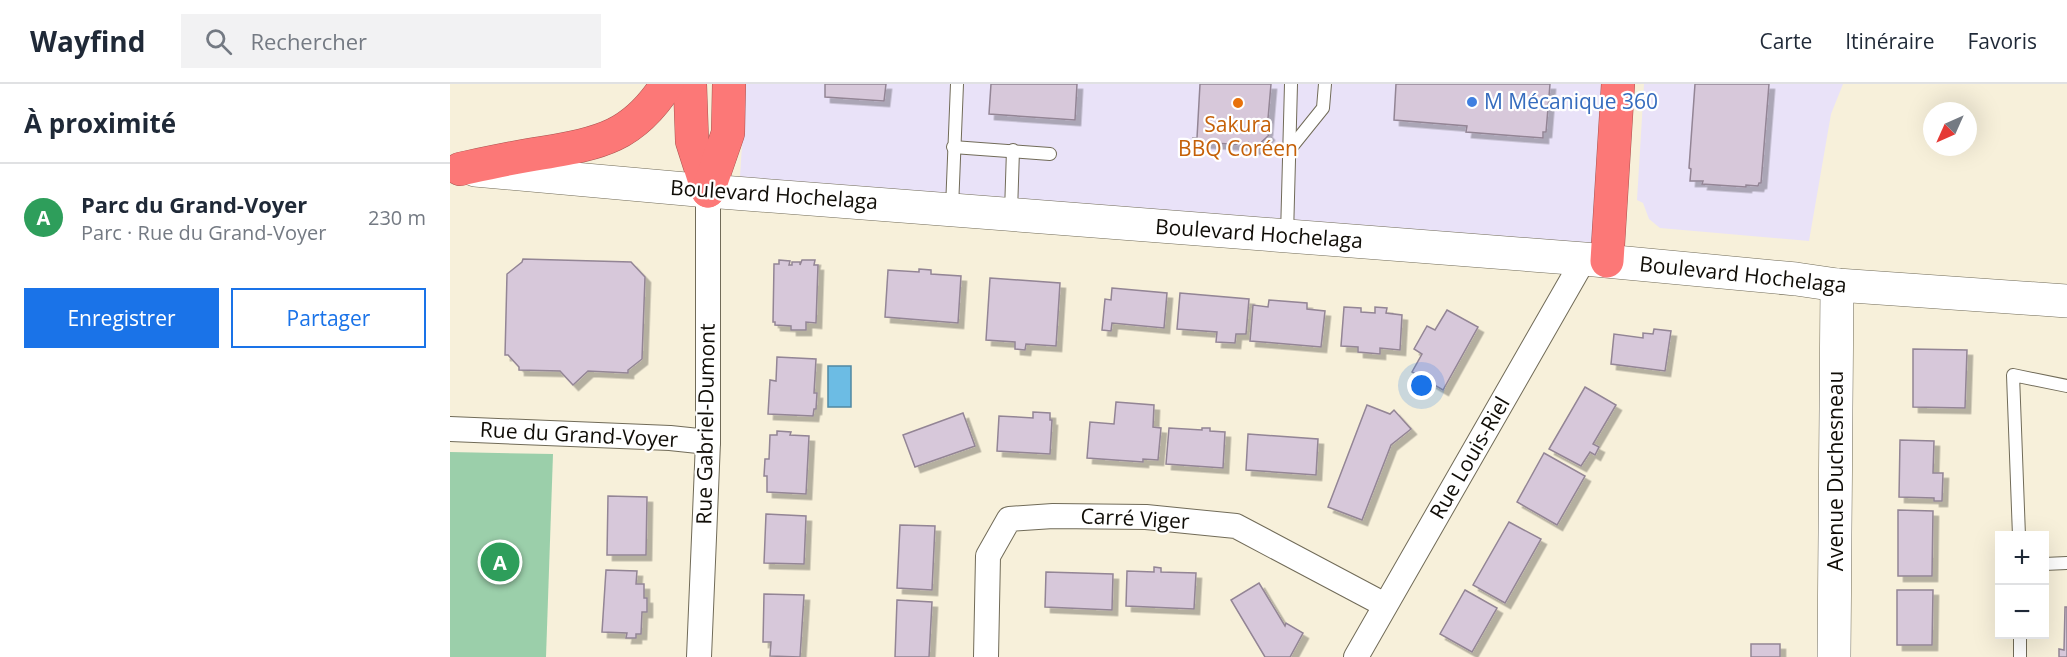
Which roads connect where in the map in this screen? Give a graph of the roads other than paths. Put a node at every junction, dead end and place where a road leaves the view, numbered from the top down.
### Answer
1 (667, 84) edge
2 (690, 84) edge
3 (729, 84) edge
4 (957, 84) edge
5 (1291, 84) edge
6 (1325, 84) edge
7 (1618, 84) edge
8 (953, 147) junction
9 (1290, 149) junction
10 (1013, 150) junction
11 (1050, 154) dead end
12 (455, 168) edge
13 (708, 191) junction
14 (952, 209) junction
15 (1011, 214) junction
16 (1287, 236) junction
17 (1596, 260) junction
18 (1837, 285) junction
19 (2067, 301) edge
20 (2067, 386) edge
21 (450, 429) edge
22 (708, 442) junction
23 (2019, 531) edge
24 (2067, 563) edge
25 (2049, 564) edge
26 (1385, 605) junction
27 (2020, 639) edge
28 (699, 657) edge
29 (986, 657) edge
30 (1356, 657) edge
31 (1834, 657) edge
32 (2020, 657) edge

1 - 12 highway
2 - 13 highway
3 - 13 highway
4 - 8 lane
5 - 9 lane
6 - 9 lane
7 - 17 highway, Rue Louis-Riel
8 - 10 lane
8 - 14 lane
9 - 16 lane
10 - 11 lane
10 - 15 lane
12 - 13 main road, Boulevard Hochelaga
13 - 14 main road, Boulevard Hochelaga
13 - 22 street, Rue Gabriel-Dumont
14 - 15 main road, Boulevard Hochelaga
15 - 16 main road, Boulevard Hochelaga
16 - 17 main road, Boulevard Hochelaga
17 - 18 main road, Boulevard Hochelaga
17 - 26 street, Rue Louis-Riel
18 - 19 main road, Boulevard Hochelaga
18 - 31 main road, Avenue Duchesneau
20 - 23 lane
21 - 22 street, Rue du Grand-Voyer
22 - 28 street, Rue Gabriel-Dumont
24 - 25 lane
26 - 29 street, Carré Viger
26 - 30 street, Rue Louis-Riel
27 - 32 lane

